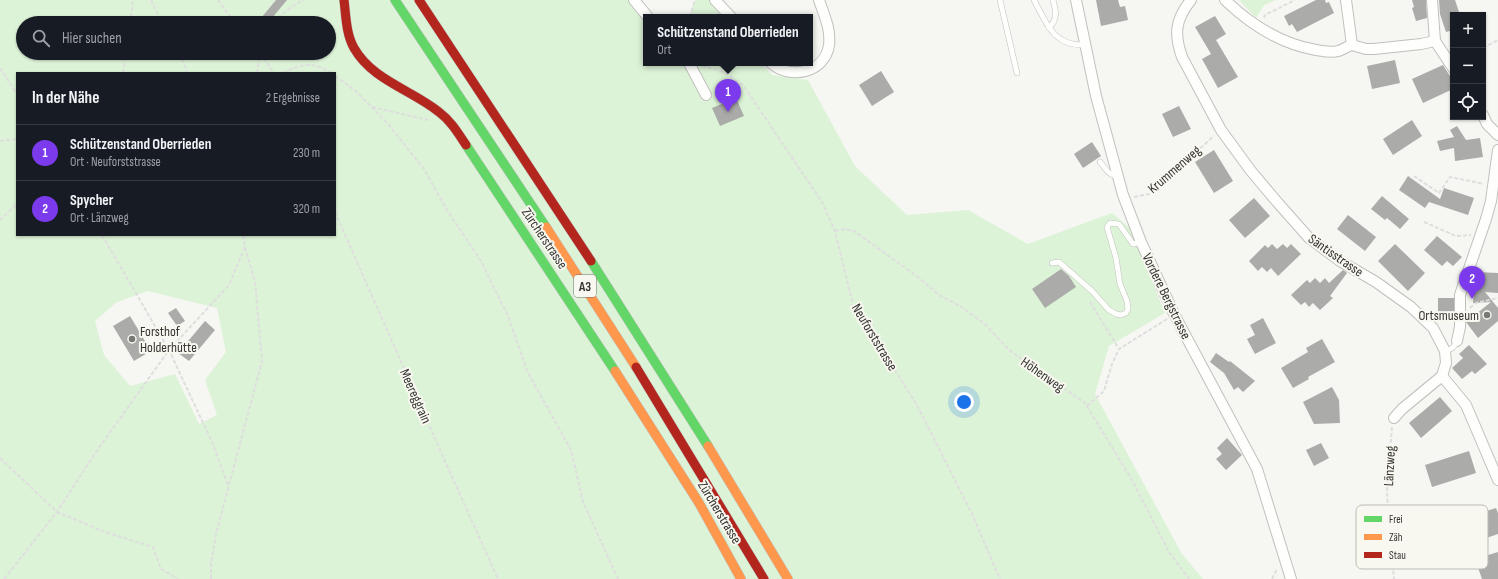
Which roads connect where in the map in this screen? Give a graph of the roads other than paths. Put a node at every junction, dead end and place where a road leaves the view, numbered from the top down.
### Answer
1 (344, 0) edge
2 (395, 0) edge
3 (419, 0) edge
4 (634, 0) edge
5 (715, 0) edge
6 (819, 0) edge
7 (1000, 0) edge
8 (1034, 0) edge
9 (1052, 0) edge
10 (1076, 0) edge
11 (1191, 0) edge
12 (1225, 0) edge
13 (1346, 0) edge
14 (1432, 0) edge
15 (646, 14) edge
16 (728, 14) edge
17 (1049, 28) junction
18 (1436, 40) junction
19 (1085, 45) junction
20 (1352, 45) junction
21 (1450, 63) edge
22 (691, 66) edge
23 (775, 66) edge
24 (1017, 73) dead end
25 (706, 95) dead end
26 (1486, 120) edge
27 (1498, 135) edge
28 (1498, 150) edge
29 (1100, 162) dead end
30 (1118, 176) junction
31 (1141, 242) junction
32 (1052, 263) dead end
33 (1457, 341) joint
34 (1445, 351) junction
35 (1442, 376) junction
36 (1394, 418) road end
37 (1498, 480) edge
38 (741, 579) edge
39 (764, 579) edge
40 (788, 579) edge
41 (1291, 579) edge

1 - 38 main road, Zürcherstrasse
2 - 39 main road, A3
3 - 40 main road, A3
4 - 15 street
5 - 16 street
6 - 23 street
7 - 24 lane
8 - 17 lane
9 - 17 lane
10 - 19 street, Vordere Bergstrasse
11 - 34 street, Säntisstrasse
12 - 20 street
13 - 20 street
14 - 18 street
17 - 19 lane
18 - 20 street
18 - 21 street
19 - 30 street, Vordere Bergstrasse
22 - 25 street
26 - 27 street
28 - 33 street
29 - 30 lane
30 - 31 street, Vordere Bergstrasse
31 - 32 lane
31 - 41 street, Vordere Bergstrasse
33 - 34 lane
34 - 35 street
35 - 36 street
35 - 37 street

